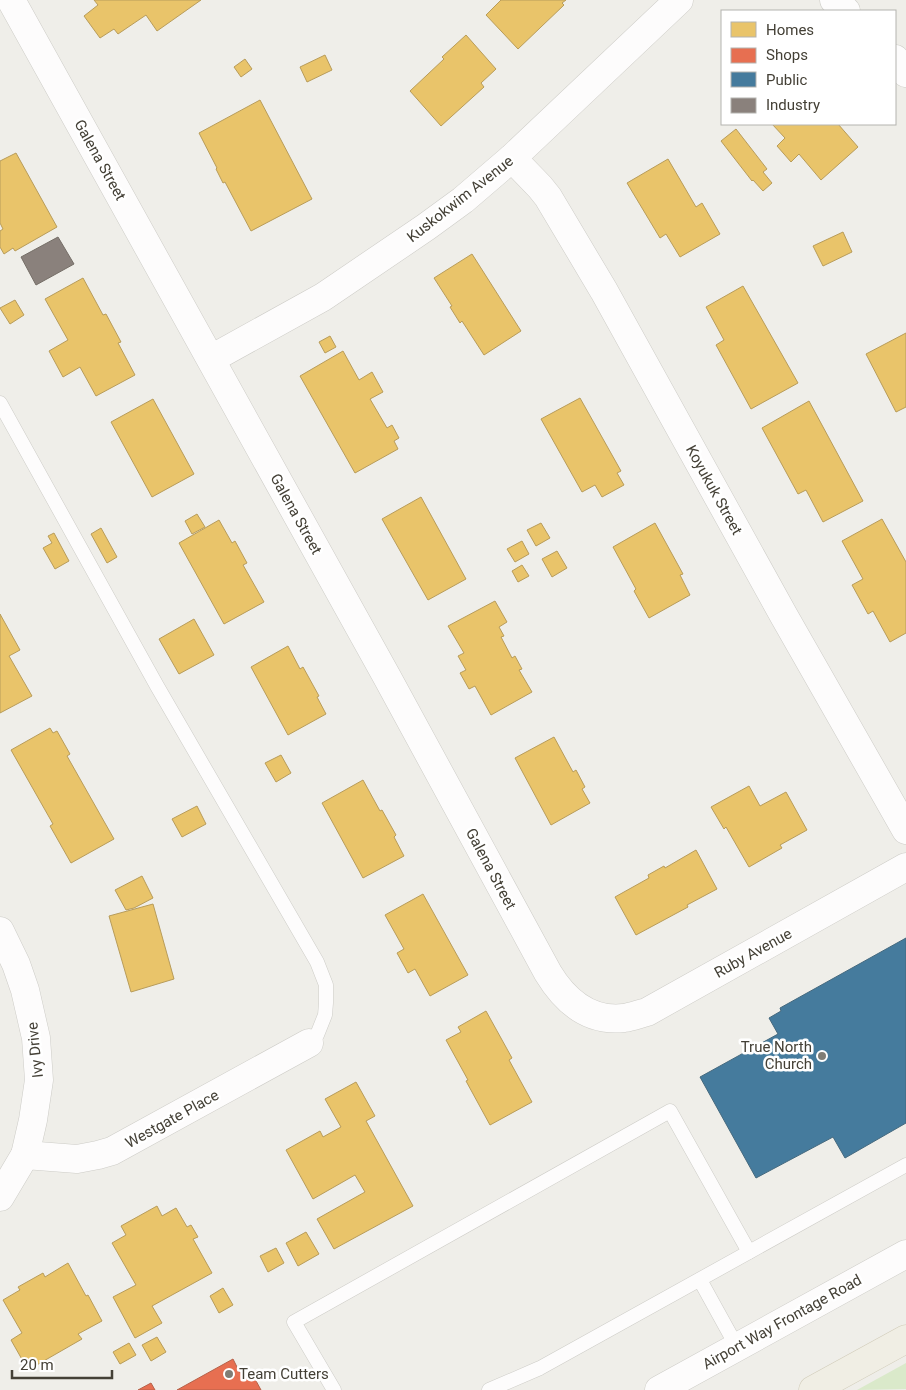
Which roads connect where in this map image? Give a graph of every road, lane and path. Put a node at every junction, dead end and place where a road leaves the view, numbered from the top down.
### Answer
1 (11, 0) edge
2 (679, 0) edge
3 (834, 0) edge
4 (845, 10) edge
5 (896, 60) edge
6 (906, 73) edge
7 (512, 158) junction
8 (211, 359) junction
9 (0, 403) edge
10 (906, 830) edge
11 (906, 867) edge
12 (0, 932) edge
13 (594, 1016) joint
14 (309, 1043) joint
15 (24, 1155) junction
16 (906, 1164) edge
17 (0, 1197) edge
18 (749, 1252) junction
19 (906, 1254) edge
20 (700, 1280) junction
21 (906, 1339) edge
22 (737, 1347) junction
23 (334, 1390) edge
24 (489, 1390) edge
25 (659, 1390) edge
26 (813, 1390) edge

1 - 8 street, Galena Street
2 - 7 street, Kuskokwim Avenue
3 - 4 street
5 - 6 street
7 - 8 street, Kuskokwim Avenue
7 - 10 street, Koyukuk Street
8 - 13 street, Galena Street
9 - 14 lane
11 - 13 street, Ruby Avenue
12 - 15 street, Ivy Drive
14 - 15 street, Westgate Place
15 - 17 street, Ivy Drive
16 - 18 lane
18 - 20 lane
18 - 23 lane
19 - 22 street, Airport Way Frontage Road
20 - 22 lane
20 - 24 lane
21 - 26 main road
22 - 25 street, Airport Way Frontage Road

